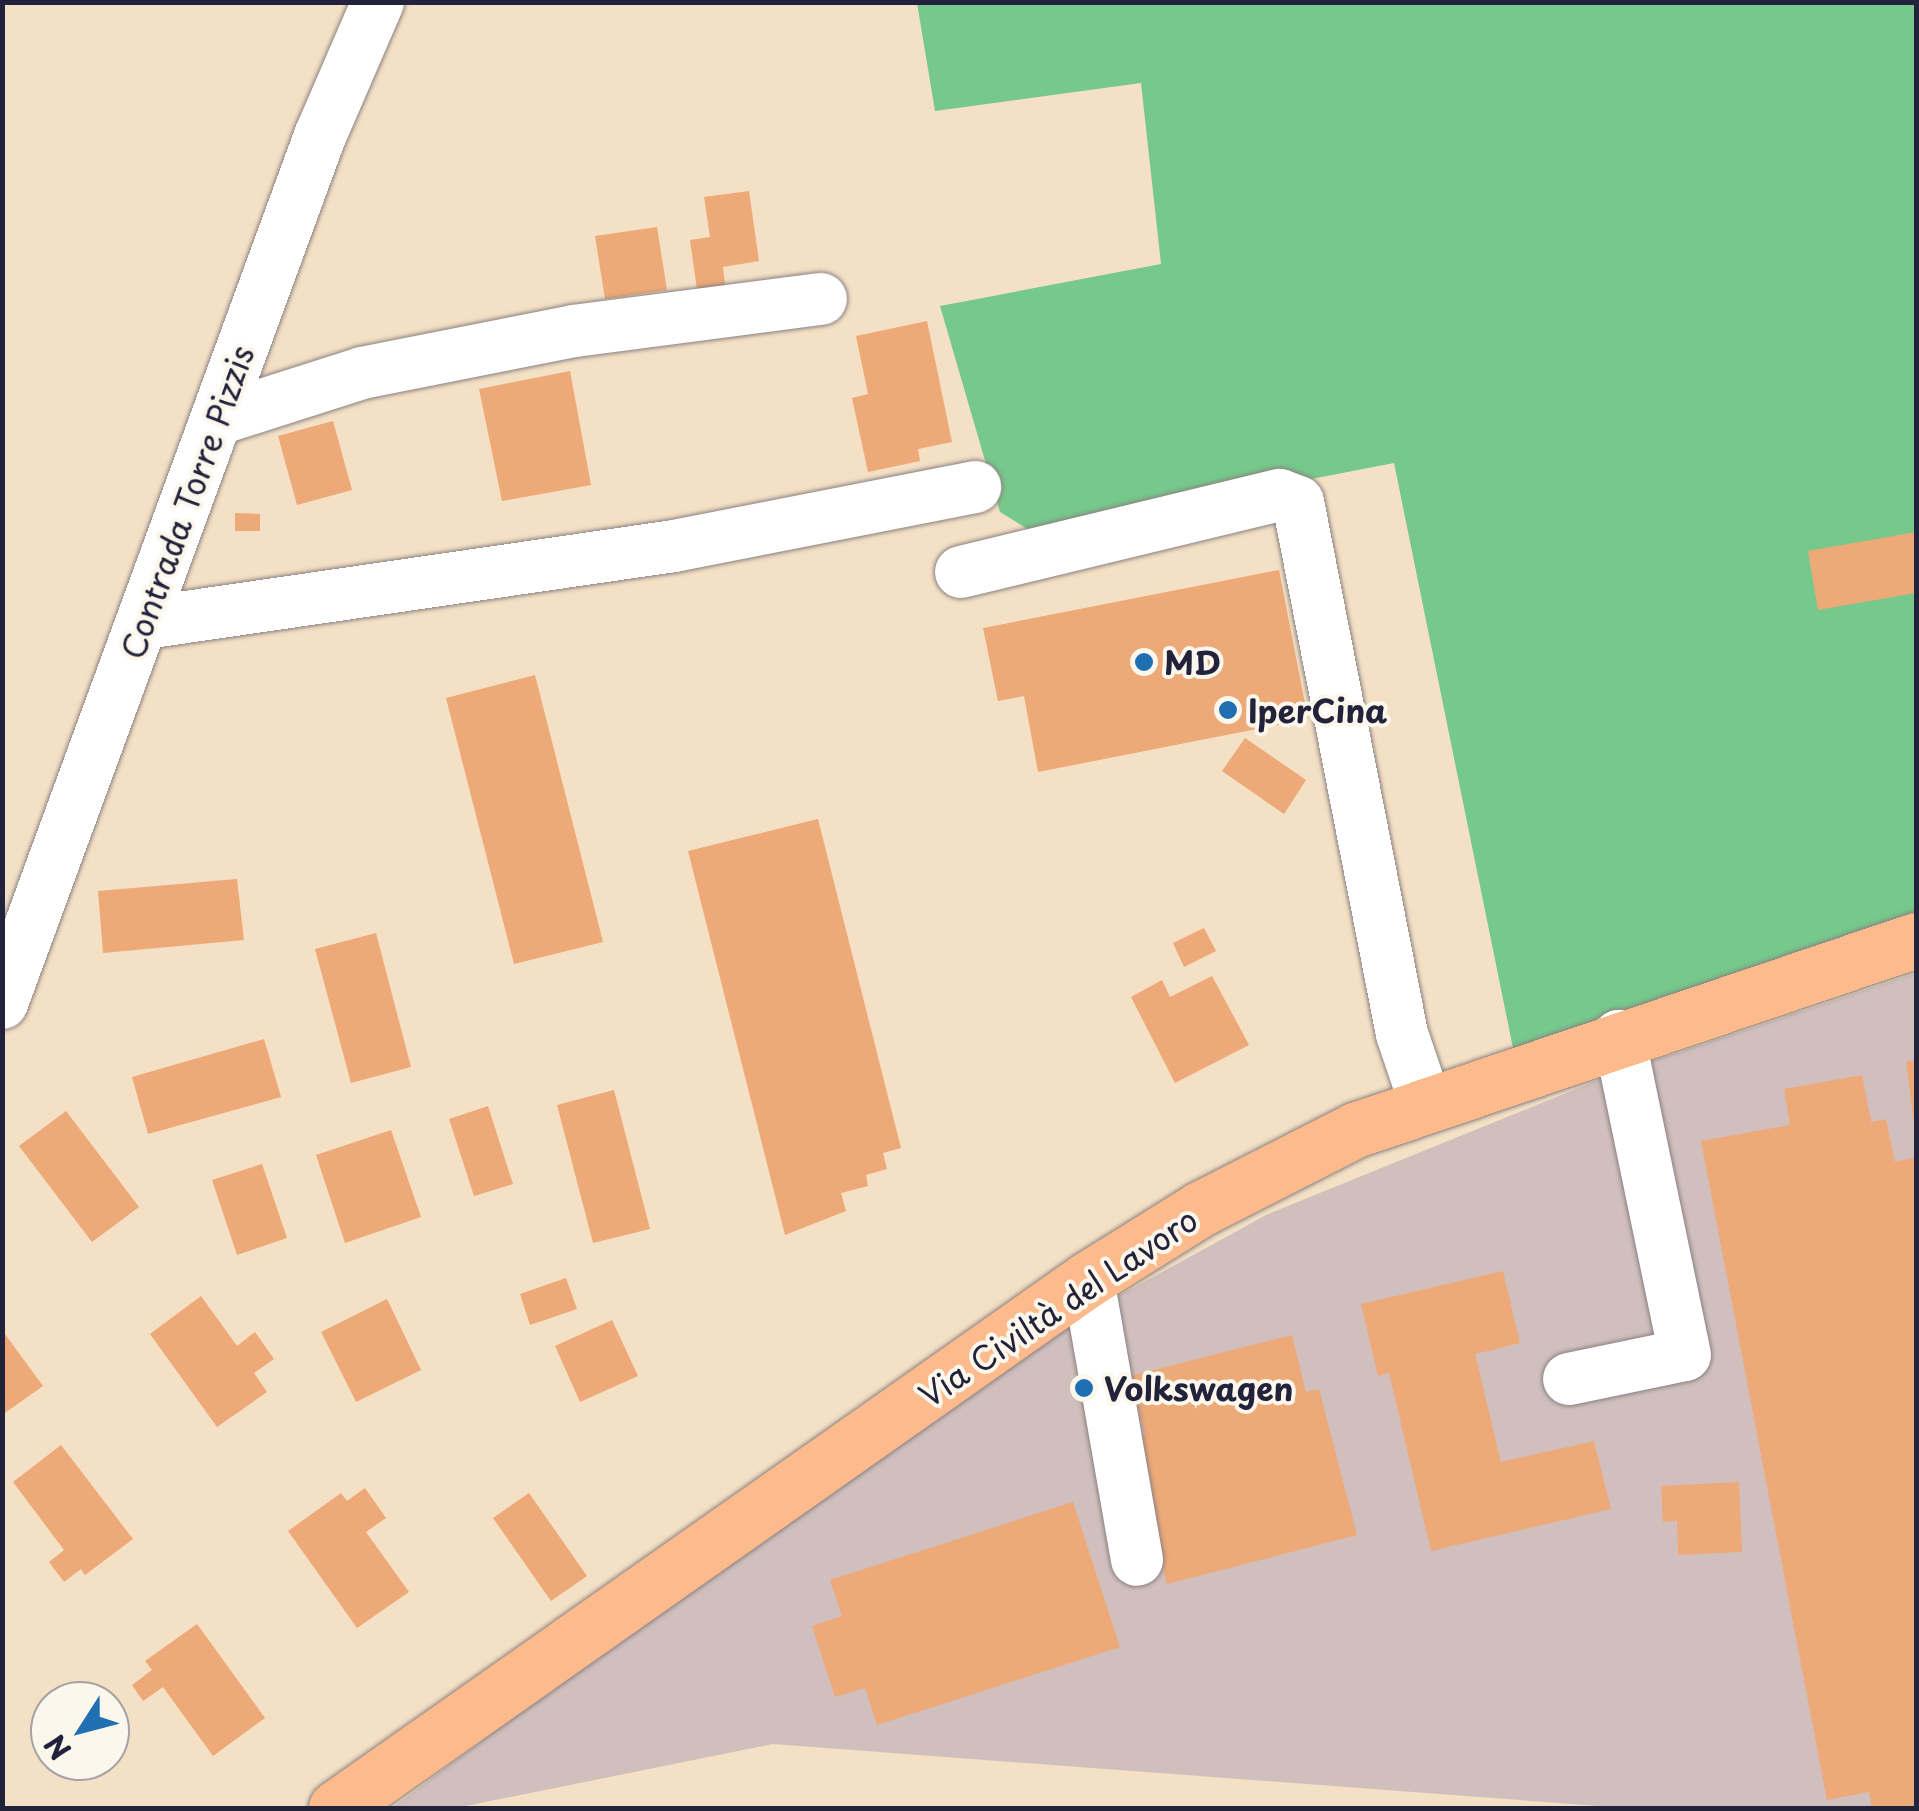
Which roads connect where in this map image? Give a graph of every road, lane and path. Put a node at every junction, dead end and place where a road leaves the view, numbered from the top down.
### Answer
1 (378, 2) edge
2 (821, 299) dead end
3 (218, 419) junction
4 (975, 487) dead end
5 (961, 572) dead end
6 (145, 622) junction
7 (1916, 940) edge
8 (2, 1003) edge
9 (1619, 1036) junction
10 (1426, 1105) junction
11 (1088, 1279) junction
12 (1569, 1380) dead end
13 (1138, 1560) dead end
14 (336, 1808) edge

1 - 3 street, Contrada Torre Pizzis
2 - 3 street
3 - 6 street, Contrada Torre Pizzis
4 - 6 street
5 - 10 street
6 - 8 street, Contrada Torre Pizzis
7 - 9 main road, Via Civiltà del Lavoro
9 - 10 main road, Via Civiltà del Lavoro
9 - 12 street
10 - 11 main road, Via Civiltà del Lavoro
11 - 13 street
11 - 14 main road, Via Civiltà del Lavoro

